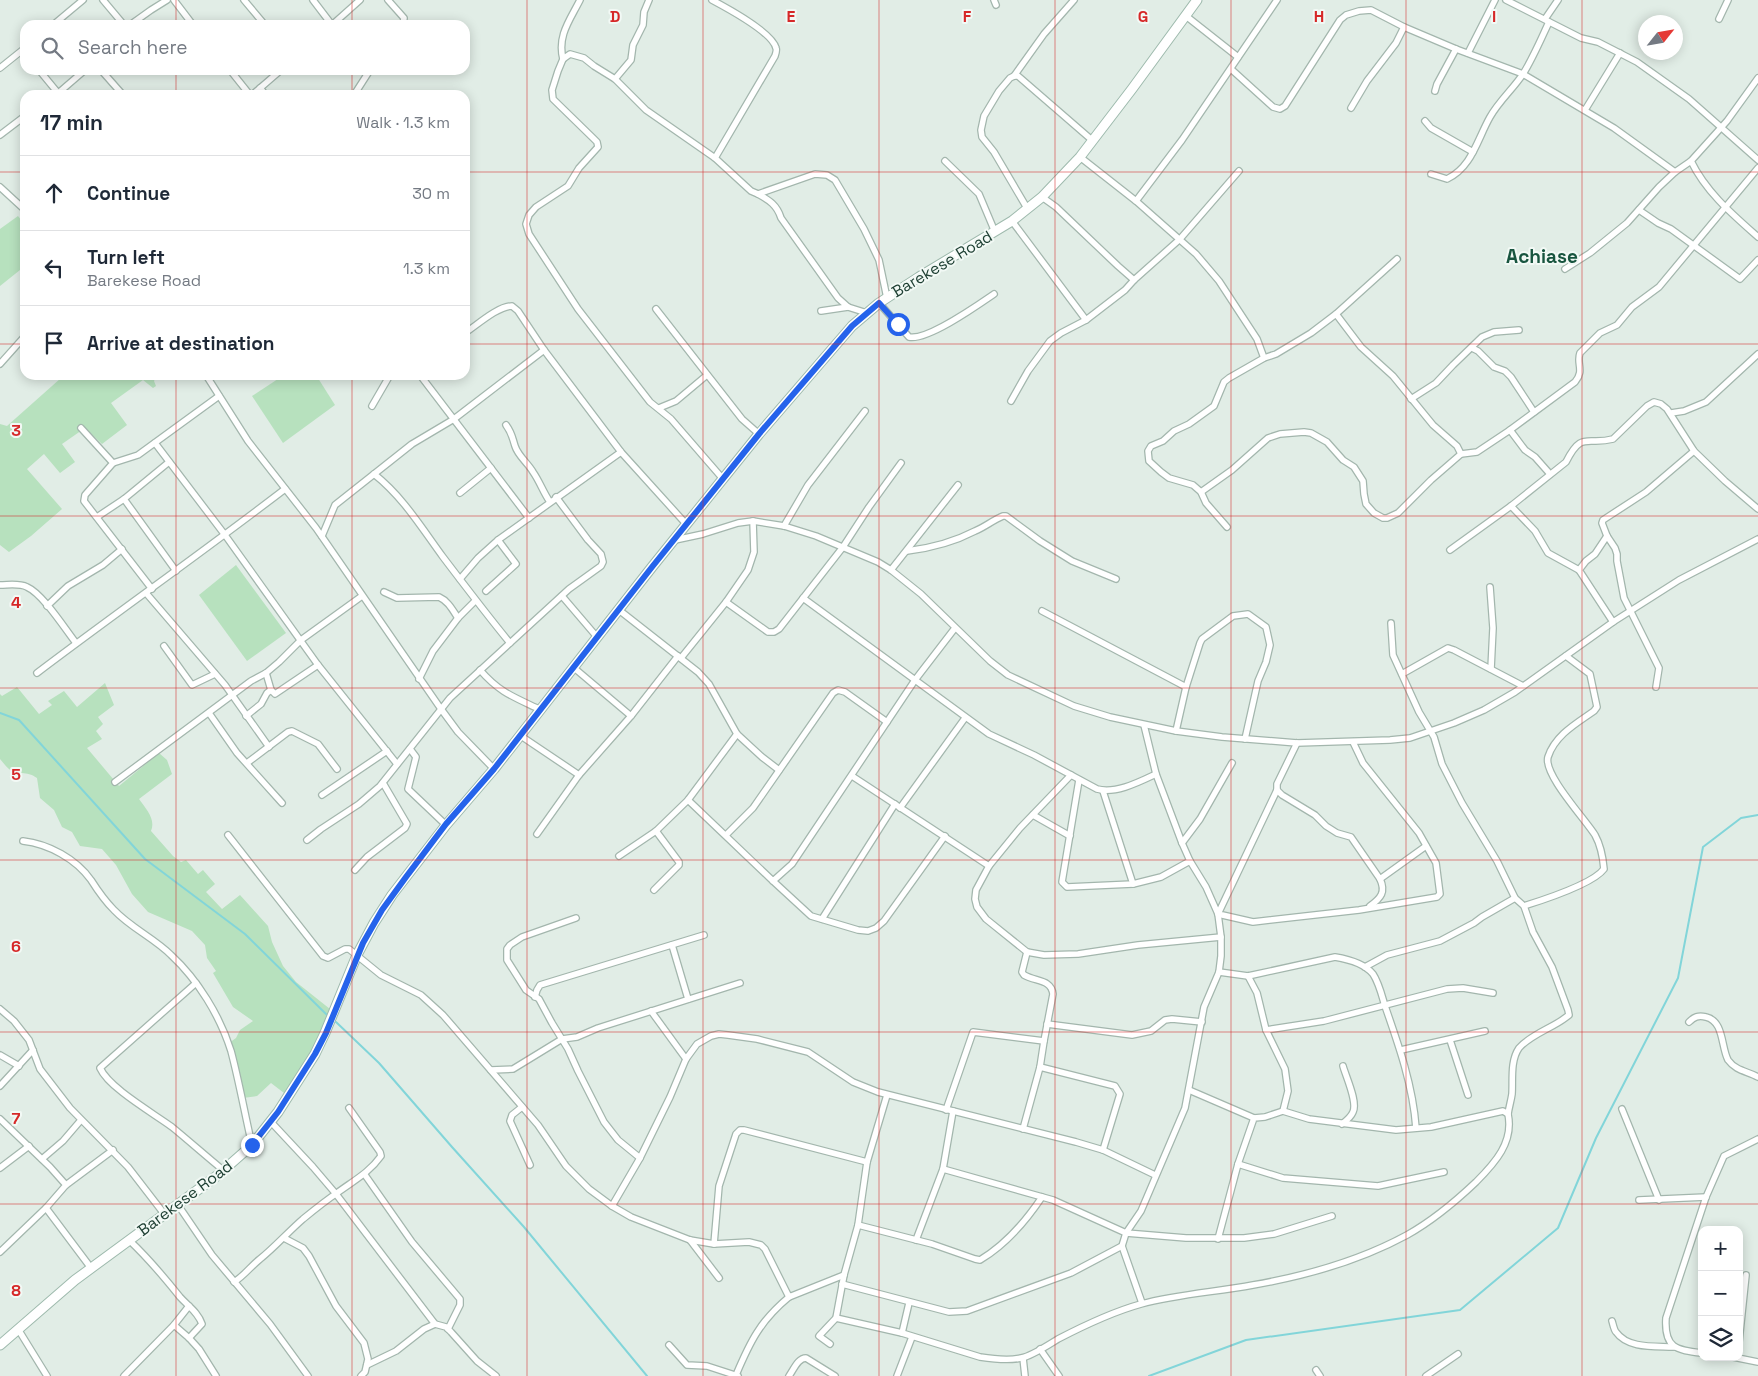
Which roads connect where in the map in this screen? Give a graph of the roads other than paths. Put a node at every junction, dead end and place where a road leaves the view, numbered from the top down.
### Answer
1 (83, 0) edge
2 (103, 0) edge
3 (167, 0) edge
4 (174, 0) edge
5 (244, 0) edge
6 (313, 0) edge
7 (360, 0) edge
8 (388, 0) edge
9 (580, 0) edge
10 (648, 0) edge
11 (712, 0) edge
12 (1074, 0) edge
13 (1197, 0) edge
14 (1277, 0) edge
15 (1495, 0) edge
16 (1506, 0) edge
17 (1558, 0) edge
18 (1728, 0) edge
19 (1186, 16) junction
20 (1719, 19) dead end
21 (59, 20) edge
22 (120, 20) edge
23 (137, 20) edge
24 (189, 20) edge
25 (261, 20) edge
26 (328, 20) edge
27 (338, 20) edge
28 (404, 20) edge
29 (1547, 21) junction
30 (1404, 27) junction
31 (1456, 49) junction
32 (1468, 53) junction
33 (1620, 53) junction
34 (20, 54) edge
35 (1238, 57) junction
36 (563, 59) junction
37 (0, 68) edge
38 (1230, 69) junction
39 (1523, 74) junction
40 (43, 75) edge
41 (79, 75) edge
42 (105, 75) edge
43 (234, 75) edge
44 (275, 75) edge
45 (367, 75) edge
46 (1014, 76) junction
47 (1758, 78) edge
48 (615, 79) junction
49 (260, 88) joint
50 (54, 90) edge
51 (62, 90) edge
52 (119, 90) edge
53 (247, 90) edge
54 (257, 90) edge
55 (357, 90) edge
56 (1435, 91) dead end
57 (1351, 108) dead end
58 (1585, 110) junction
59 (20, 120) edge
60 (1425, 121) dead end
61 (1721, 127) junction
62 (0, 134) edge
63 (1093, 141) junction
64 (1473, 152) junction
65 (1080, 157) junction
66 (715, 158) junction
67 (1758, 160) edge
68 (945, 161) dead end
69 (1691, 161) junction
70 (1758, 168) edge
71 (1239, 171) dead end
72 (1675, 172) junction
73 (1431, 174) dead end
74 (0, 188) edge
75 (758, 194) junction
76 (1042, 197) junction
77 (1136, 201) junction
78 (20, 206) edge
79 (1028, 208) junction
80 (1725, 208) junction
81 (1639, 210) junction
82 (1012, 221) junction
83 (995, 232) junction
84 (1758, 237) edge
85 (1180, 239) junction
86 (1693, 246) junction
87 (1396, 259) dead end
88 (1758, 260) edge
89 (1565, 269) dead end
90 (1134, 280) junction
91 (994, 294) dead end
92 (887, 298) junction
93 (879, 303) junction
94 (848, 307) junction
95 (656, 309) dead end
96 (821, 310) dead end
97 (867, 313) junction
98 (1336, 314) junction
99 (1086, 320) junction
100 (470, 329) edge
101 (1519, 330) dead end
102 (20, 342) edge
103 (1472, 348) junction
104 (544, 350) junction
105 (1758, 354) edge
106 (1264, 358) junction
107 (0, 364) edge
108 (707, 375) junction
109 (209, 380) edge
110 (387, 380) edge
111 (424, 380) edge
112 (219, 396) junction
113 (1411, 399) junction
114 (1011, 401) dead end
115 (372, 406) dead end
116 (659, 408) junction
117 (865, 411) dead end
118 (1534, 412) junction
119 (1671, 413) junction
120 (454, 419) junction
121 (506, 425) dead end
122 (82, 428) dead end
123 (1510, 430) junction
124 (759, 434) junction
125 (155, 442) junction
126 (1694, 451) junction
127 (621, 452) junction
128 (1462, 454) junction
129 (169, 462) junction
130 (901, 462) dead end
131 (113, 463) junction
132 (491, 468) junction
133 (374, 474) junction
134 (1550, 474) junction
135 (723, 479) junction
136 (958, 485) dead end
137 (285, 489) junction
138 (460, 492) dead end
139 (1201, 492) junction
140 (556, 497) junction
141 (124, 499) junction
142 (550, 502) junction
143 (1511, 506) junction
144 (1758, 509) edge
145 (97, 517) junction
146 (529, 518) junction
147 (753, 521) junction
148 (686, 525) junction
149 (784, 526) junction
150 (1228, 527) dead end
151 (225, 535) junction
152 (322, 536) junction
153 (1607, 536) junction
154 (1758, 539) edge
155 (498, 540) junction
156 (675, 540) junction
157 (843, 546) junction
158 (122, 549) junction
159 (907, 550) junction
160 (1450, 550) dead end
161 (891, 570) junction
162 (1579, 570) junction
163 (176, 572) junction
164 (460, 579) junction
165 (1116, 579) dead end
166 (0, 585) edge
167 (1490, 587) dead end
168 (152, 589) junction
169 (486, 591) dead end
170 (384, 592) dead end
171 (146, 593) junction
172 (362, 596) junction
173 (562, 596) junction
174 (803, 598) junction
175 (475, 602) junction
176 (726, 602) junction
177 (47, 606) junction
178 (619, 610) junction
179 (1630, 611) junction
180 (1042, 612) dead end
181 (458, 618) junction
182 (1613, 622) junction
183 (1391, 623) dead end
184 (955, 628) junction
185 (597, 637) junction
186 (301, 640) junction
187 (76, 643) junction
188 (510, 643) junction
189 (164, 646) dead end
190 (1566, 656) junction
191 (680, 657) junction
192 (318, 665) junction
193 (573, 668) junction
194 (1491, 669) junction
195 (480, 670) junction
196 (37, 673) dead end
197 (266, 673) junction
198 (215, 674) junction
199 (1402, 674) junction
200 (419, 678) junction
201 (915, 680) junction
202 (1523, 686) junction
203 (1656, 686) dead end
204 (1186, 687) junction
205 (271, 690) junction
206 (232, 695) junction
207 (440, 709) junction
208 (541, 710) junction
209 (208, 713) junction
210 (246, 716) junction
211 (630, 716) junction
212 (965, 718) junction
213 (887, 722) junction
214 (1144, 725) junction
215 (1176, 731) junction
216 (1430, 732) junction
217 (737, 734) junction
218 (521, 736) junction
219 (1245, 739) junction
220 (1297, 742) junction
221 (1353, 742) junction
222 (269, 747) junction
223 (410, 749) junction
224 (387, 751) junction
225 (247, 763) junction
226 (1232, 763) dead end
227 (397, 764) junction
228 (337, 769) dead end
229 (494, 769) junction
230 (779, 770) junction
231 (1156, 774) junction
232 (579, 775) junction
233 (1070, 775) junction
234 (852, 776) junction
235 (1080, 780) junction
236 (115, 782) dead end
237 (383, 783) junction
238 (1277, 790) junction
239 (1102, 791) junction
240 (322, 795) dead end
241 (688, 800) junction
242 (282, 802) dead end
243 (898, 806) junction
244 (1033, 815) junction
245 (446, 824) junction
246 (656, 831) junction
247 (537, 834) dead end
248 (228, 835) dead end
249 (726, 835) junction
250 (945, 836) junction
251 (1070, 836) junction
252 (307, 840) dead end
253 (23, 841) dead end
254 (1182, 843) junction
255 (1426, 846) junction
256 (619, 856) dead end
257 (1190, 861) junction
258 (989, 866) junction
259 (355, 870) dead end
260 (1380, 879) junction
261 (773, 881) junction
262 (1133, 884) junction
263 (654, 890) dead end
264 (1515, 898) junction
265 (1524, 906) junction
266 (1368, 907) junction
267 (1218, 914) junction
268 (576, 918) dead end
269 (822, 919) junction
270 (704, 935) dead end
271 (1221, 937) junction
272 (672, 945) junction
273 (1026, 952) junction
274 (357, 956) junction
275 (1365, 967) junction
276 (1219, 972) junction
277 (1248, 976) junction
278 (196, 982) junction
279 (740, 983) dead end
280 (1493, 992) dead end
281 (535, 996) junction
282 (688, 999) junction
283 (1385, 1004) junction
284 (0, 1009) edge
285 (651, 1011) junction
286 (1202, 1022) junction
287 (1689, 1022) dead end
288 (1047, 1024) junction
289 (1266, 1030) junction
290 (1485, 1031) dead end
291 (562, 1039) junction
292 (1044, 1040) junction
293 (1450, 1040) junction
294 (33, 1050) junction
295 (1401, 1050) junction
296 (0, 1055) edge
297 (686, 1059) junction
298 (19, 1066) junction
299 (1343, 1066) dead end
300 (1040, 1068) junction
301 (491, 1070) junction
302 (1758, 1078) edge
303 (0, 1086) edge
304 (1189, 1090) junction
305 (887, 1095) junction
306 (1468, 1095) dead end
307 (522, 1107) junction
308 (349, 1108) dead end
309 (1622, 1109) dead end
310 (946, 1110) junction
311 (953, 1111) junction
312 (1283, 1111) junction
313 (1508, 1114) junction
314 (1254, 1118) junction
315 (0, 1119) edge
316 (81, 1120) junction
317 (271, 1122) junction
318 (1342, 1124) junction
319 (1416, 1128) junction
320 (1023, 1129) junction
321 (1758, 1139) edge
322 (252, 1145) junction
323 (29, 1146) junction
324 (113, 1150) junction
325 (1103, 1150) junction
326 (640, 1158) junction
327 (42, 1159) junction
328 (867, 1162) junction
329 (1238, 1164) junction
330 (530, 1165) dead end
331 (0, 1168) edge
332 (943, 1169) junction
333 (223, 1170) junction
334 (1444, 1172) dead end
335 (365, 1175) junction
336 (1156, 1175) junction
337 (66, 1186) junction
338 (336, 1194) junction
339 (1042, 1197) junction
340 (1706, 1197) junction
341 (1640, 1200) dead end
342 (1659, 1200) junction
343 (178, 1205) junction
344 (612, 1206) junction
345 (46, 1208) junction
346 (165, 1215) junction
347 (1332, 1216) dead end
348 (858, 1225) junction
349 (1126, 1233) junction
350 (284, 1238) junction
351 (1218, 1239) junction
352 (690, 1240) junction
353 (916, 1240) junction
354 (130, 1241) junction
355 (714, 1244) junction
356 (1122, 1246) junction
357 (0, 1252) edge
358 (91, 1268) junction
359 (844, 1275) junction
360 (1746, 1275) dead end
361 (719, 1278) dead end
362 (234, 1282) junction
363 (842, 1284) junction
364 (789, 1297) junction
365 (909, 1303) junction
366 (1142, 1304) junction
367 (189, 1306) junction
368 (1742, 1316) edge
369 (836, 1318) junction
370 (1612, 1321) dead end
371 (435, 1324) junction
372 (174, 1325) junction
373 (18, 1328) junction
374 (448, 1329) junction
375 (902, 1334) junction
376 (912, 1337) junction
377 (189, 1338) junction
378 (830, 1344) dead end
379 (0, 1345) edge
380 (669, 1345) dead end
381 (1673, 1347) junction
382 (1040, 1349) junction
383 (1698, 1353) edge
384 (1458, 1354) dead end
385 (1023, 1358) junction
386 (1743, 1359) edge
387 (1758, 1362) edge
388 (367, 1365) junction
389 (1316, 1370) dead end
390 (47, 1376) edge
391 (124, 1376) edge
392 (216, 1376) edge
393 (308, 1376) edge
394 (361, 1376) edge
395 (496, 1376) edge
396 (737, 1376) edge
397 (789, 1376) edge
398 (835, 1376) edge
399 (897, 1376) edge
400 (1025, 1376) edge
401 (1059, 1376) edge
402 (1320, 1376) edge
403 (1426, 1376) edge

1 - 21 street
2 - 22 street
3 - 23 street
4 - 24 street
5 - 25 street
6 - 26 street
7 - 27 street
8 - 28 street
9 - 36 street
10 - 48 street
11 - 66 street
12 - 46 street
13 - 19 main road, Barekese Road
14 - 35 street
15 - 32 street
16 - 29 street
17 - 29 street
18 - 20 street
19 - 35 street
19 - 63 main road, Barekese Road
29 - 33 street
29 - 39 street
30 - 31 street
30 - 38 street
30 - 57 street
31 - 32 street
31 - 56 street
32 - 39 street
33 - 58 street
33 - 61 street
34 - 37 street
35 - 38 street
36 - 48 street
36 - 116 street
38 - 77 street
39 - 58 street
39 - 64 street
40 - 50 street
41 - 51 street
42 - 52 street
43 - 53 street
44 - 49 street
45 - 55 street
46 - 63 street
46 - 79 street
47 - 61 street
48 - 66 street
49 - 54 street
58 - 72 street
59 - 62 street
60 - 64 street
61 - 67 street
61 - 69 street
63 - 65 main road, Barekese Road
64 - 73 street
65 - 76 main road, Barekese Road
65 - 77 street
66 - 75 street
68 - 83 street
69 - 72 street
69 - 80 street
70 - 80 street
71 - 85 street
72 - 81 street
74 - 78 street
75 - 92 street
75 - 94 street
76 - 79 main road, Barekese Road
76 - 90 street
77 - 85 street
79 - 82 main road, Barekese Road
80 - 84 street
80 - 86 street
81 - 86 street
81 - 89 street
82 - 83 main road, Barekese Road
82 - 99 street
83 - 92 main road, Barekese Road
85 - 90 street
85 - 106 street
86 - 88 street
86 - 118 street
87 - 98 street
90 - 99 street
91 - 93 street
92 - 93 main road, Barekese Road
93 - 97 main road, Barekese Road
94 - 96 street
94 - 97 street
95 - 108 street
97 - 124 main road, Barekese Road
98 - 106 street
98 - 113 street
99 - 114 street
100 - 104 street
101 - 103 street
102 - 107 street
103 - 113 street
103 - 118 street
104 - 120 street
104 - 127 street
105 - 119 street
106 - 139 street
108 - 116 street
108 - 124 street
109 - 112 street
110 - 115 street
111 - 120 street
112 - 125 street
112 - 137 street
113 - 128 street
116 - 135 street
117 - 149 street
118 - 123 street
119 - 126 street
119 - 134 street
120 - 132 street
120 - 133 street
121 - 142 street
122 - 131 street
123 - 128 street
123 - 134 street
124 - 135 main road, Barekese Road
125 - 129 street
125 - 131 street
126 - 144 street
126 - 153 street
127 - 140 street
127 - 148 street
128 - 139 street
129 - 141 street
129 - 151 street
130 - 157 street
131 - 145 street
132 - 138 street
132 - 146 street
133 - 152 street
133 - 164 street
134 - 143 street
135 - 148 main road, Barekese Road
136 - 159 street
137 - 151 street
137 - 152 street
139 - 150 street
140 - 142 street
140 - 173 street
141 - 145 street
141 - 163 street
142 - 146 street
143 - 160 street
143 - 162 street
145 - 158 street
146 - 155 street
147 - 149 street
147 - 156 street
147 - 176 street
148 - 156 main road, Barekese Road
149 - 157 street
151 - 163 street
151 - 186 street
152 - 172 street
153 - 162 street
153 - 179 street
154 - 179 street
155 - 164 street
155 - 169 street
156 - 178 main road, Barekese Road
157 - 161 street
157 - 174 street
158 - 168 street
158 - 177 street
159 - 161 street
159 - 165 street
161 - 184 street
162 - 182 street
163 - 168 street
164 - 175 street
166 - 177 street
167 - 194 street
168 - 171 street
170 - 181 street
171 - 187 street
171 - 198 street
172 - 186 street
172 - 200 street
173 - 185 street
173 - 188 street
174 - 176 street
174 - 201 street
175 - 181 street
175 - 188 street
176 - 191 street
177 - 187 street
178 - 185 main road, Barekese Road
178 - 191 street
179 - 182 street
179 - 203 street
180 - 204 street
181 - 200 street
182 - 190 street
183 - 199 street
184 - 201 street
184 - 214 street
185 - 193 main road, Barekese Road
186 - 192 street
186 - 197 street
187 - 196 street
188 - 195 street
189 - 198 street
190 - 202 street
190 - 265 street
191 - 211 street
191 - 217 street
192 - 205 street
192 - 224 street
193 - 208 main road, Barekese Road
193 - 211 street
194 - 199 street
194 - 202 street
195 - 207 street
195 - 208 street
197 - 205 street
197 - 206 street
198 - 206 street
199 - 216 street
200 - 207 street
201 - 212 street
201 - 213 street
202 - 216 street
204 - 215 street
204 - 219 street
205 - 210 street
206 - 209 street
206 - 210 street
207 - 223 street
207 - 229 street
208 - 218 main road, Barekese Road
209 - 225 street
209 - 236 street
210 - 222 street
211 - 232 street
212 - 233 street
212 - 243 street
213 - 230 street
213 - 234 street
214 - 215 street
214 - 231 street
215 - 219 street
216 - 221 street
216 - 264 street
217 - 230 street
217 - 241 street
218 - 229 main road, Barekese Road
218 - 232 street
219 - 220 street
220 - 221 street
220 - 238 street
221 - 255 street
222 - 225 street
222 - 228 street
223 - 227 street
223 - 245 street
224 - 227 street
224 - 240 street
225 - 242 street
226 - 254 street
227 - 237 street
229 - 245 main road, Barekese Road
230 - 249 street
231 - 239 street
231 - 254 street
232 - 247 street
233 - 235 street
233 - 244 street
234 - 243 street
234 - 261 street
235 - 239 street
235 - 251 street
237 - 252 street
237 - 259 street
238 - 260 street
238 - 267 street
239 - 262 street
241 - 246 street
241 - 249 street
243 - 250 street
243 - 269 street
244 - 251 street
244 - 258 street
245 - 274 main road, Barekese Road
246 - 256 street
246 - 263 street
248 - 274 street
249 - 261 street
250 - 258 street
250 - 269 street
251 - 262 street
253 - 278 street
254 - 257 street
255 - 260 street
255 - 266 street
257 - 262 street
257 - 267 street
258 - 273 street
260 - 266 street
261 - 269 street
264 - 265 street
264 - 275 street
265 - 313 street
266 - 267 street
267 - 271 street
268 - 281 street
270 - 272 street
271 - 273 street
271 - 276 street
272 - 281 street
272 - 282 street
273 - 288 street
274 - 301 street
274 - 317 main road, Barekese Road
275 - 277 street
275 - 283 street
276 - 277 street
276 - 286 street
277 - 289 street
278 - 322 street
278 - 333 street
279 - 282 street
280 - 283 street
281 - 291 street
282 - 285 street
283 - 289 street
283 - 295 street
284 - 294 street
285 - 291 street
285 - 297 street
286 - 288 street
286 - 304 street
287 - 302 street
288 - 292 street
289 - 312 street
290 - 293 street
291 - 301 street
291 - 326 street
292 - 300 street
292 - 310 street
293 - 295 street
293 - 306 street
294 - 298 street
294 - 316 street
295 - 319 street
296 - 298 street
297 - 305 street
297 - 326 street
298 - 303 street
299 - 318 street
300 - 320 street
300 - 325 street
301 - 307 street
304 - 314 street
304 - 336 street
305 - 310 street
305 - 328 street
307 - 330 street
307 - 344 street
308 - 335 street
309 - 342 street
310 - 311 street
311 - 320 street
311 - 332 street
312 - 314 street
312 - 318 street
313 - 319 street
313 - 366 street
314 - 329 street
315 - 323 street
316 - 324 street
316 - 327 street
317 - 322 main road, Barekese Road
317 - 338 street
318 - 319 street
320 - 325 street
321 - 340 street
322 - 333 main road, Barekese Road
323 - 327 street
323 - 331 street
324 - 337 street
324 - 346 street
325 - 336 street
326 - 344 street
327 - 337 street
328 - 348 street
328 - 355 street
329 - 334 street
329 - 351 street
332 - 339 street
332 - 353 street
333 - 343 main road, Barekese Road
335 - 338 street
335 - 374 street
336 - 349 street
337 - 345 street
338 - 350 street
338 - 371 street
339 - 349 street
339 - 353 street
340 - 342 street
340 - 381 street
341 - 342 street
343 - 346 main road, Barekese Road
343 - 362 street
344 - 352 street
345 - 357 street
345 - 358 street
346 - 354 main road, Barekese Road
347 - 351 street
348 - 353 street
348 - 359 street
349 - 351 street
349 - 356 street
350 - 362 street
350 - 388 street
352 - 355 street
352 - 361 street
354 - 358 main road, Barekese Road
354 - 367 street
355 - 364 street
356 - 365 street
356 - 366 street
358 - 373 main road, Barekese Road
359 - 363 street
359 - 364 street
360 - 368 street
362 - 393 street
363 - 365 street
363 - 369 street
364 - 396 street
365 - 375 street
366 - 382 street
367 - 372 street
367 - 377 street
369 - 375 street
369 - 378 street
370 - 381 street
371 - 374 street
371 - 388 street
372 - 377 street
372 - 391 street
373 - 379 main road, Barekese Road
373 - 390 street
374 - 395 street
375 - 376 street
376 - 385 street
376 - 399 street
377 - 392 street
380 - 396 street
381 - 383 street
382 - 385 street
382 - 401 street
384 - 403 street
385 - 400 street
386 - 387 street
388 - 394 street
389 - 402 street
397 - 398 street

